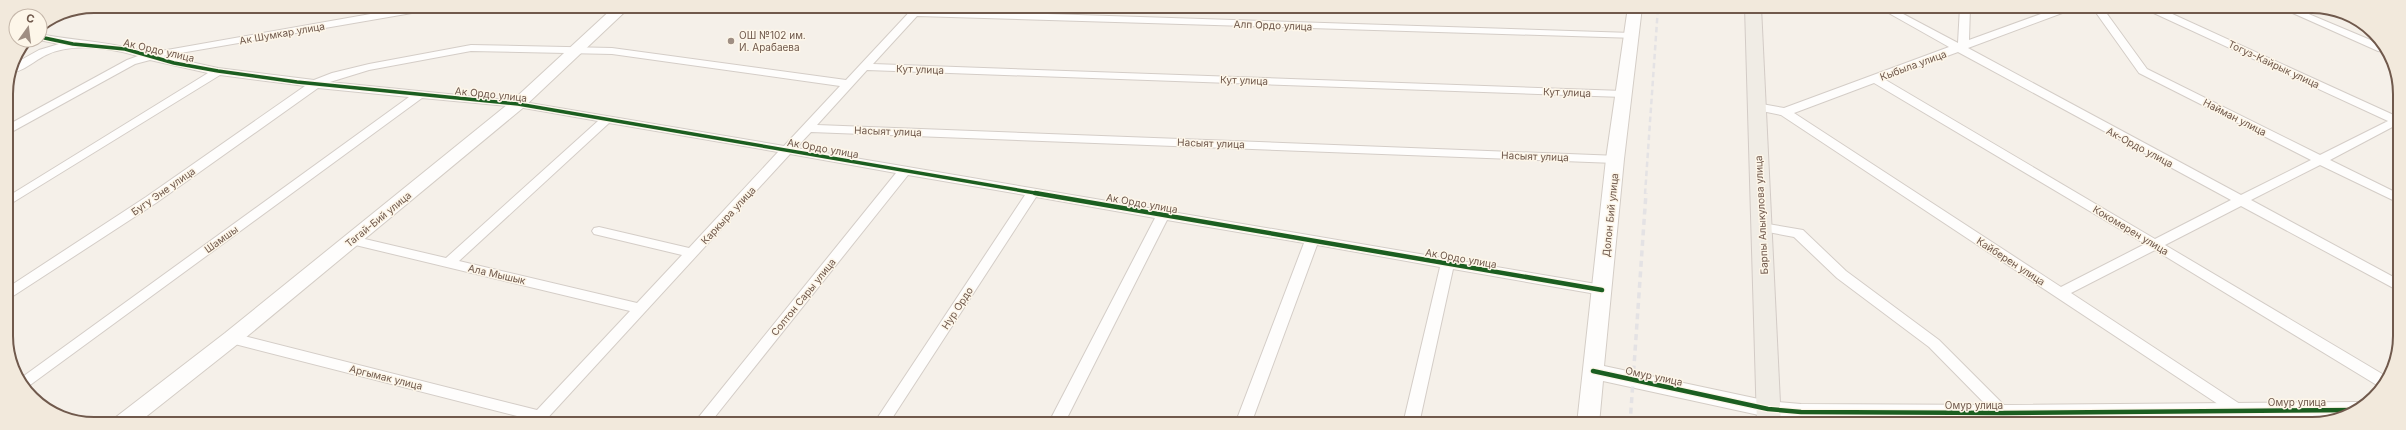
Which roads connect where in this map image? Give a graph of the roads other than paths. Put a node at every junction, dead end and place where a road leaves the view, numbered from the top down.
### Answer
1 (394, 13) edge
2 (616, 13) edge
3 (914, 13) edge
4 (1000, 13) edge
5 (1634, 13) edge
6 (1753, 13) edge
7 (1895, 13) edge
8 (1964, 13) edge
9 (2053, 13) edge
10 (2101, 13) edge
11 (2162, 13) edge
12 (2298, 13) edge
13 (1632, 36) junction
14 (48, 39) edge
15 (73, 44) junction
16 (1960, 47) junction
17 (2378, 47) edge
18 (577, 49) junction
19 (153, 55) junction
20 (18, 66) edge
21 (864, 66) junction
22 (218, 71) junction
23 (1875, 79) junction
24 (317, 83) junction
25 (849, 84) junction
26 (1623, 94) junction
27 (419, 95) junction
28 (518, 104) junction
29 (1756, 107) junction
30 (1785, 112) junction
31 (2393, 118) edge
32 (608, 119) junction
33 (2393, 122) edge
34 (13, 127) edge
35 (808, 128) junction
36 (788, 150) junction
37 (1615, 159) junction
38 (2319, 159) junction
39 (905, 170) junction
40 (1033, 192) junction
41 (2393, 196) edge
42 (13, 198) edge
43 (2238, 200) junction
44 (1163, 215) junction
45 (1762, 227) junction
46 (599, 231) dead end
47 (352, 240) junction
48 (1312, 240) junction
49 (2156, 245) junction
50 (693, 253) junction
51 (449, 263) junction
52 (1447, 264) junction
53 (2393, 283) edge
54 (1602, 290) junction
55 (13, 291) edge
56 (2060, 293) junction
57 (642, 309) junction
58 (232, 338) junction
59 (1593, 371) junction
60 (2380, 380) edge
61 (27, 381) edge
62 (2238, 410) junction
63 (2345, 410) edge
64 (2003, 413) junction
65 (132, 417) edge
66 (526, 417) edge
67 (540, 417) edge
68 (707, 417) edge
69 (886, 417) edge
70 (1060, 417) edge
71 (1246, 417) edge
72 (1413, 417) edge
73 (1589, 417) edge
74 (1768, 417) edge

1 - 19 street, Ак Шумкар улица
2 - 18 street, Тагай-Бий улица
3 - 21 street, Каркыра улица
4 - 13 street, Алп Ордо улица
5 - 13 street, Долон Бий улица
6 - 29 main road, Барпы Алыкулова улица
7 - 16 street, Ак-Ордо улица
8 - 16 street
9 - 16 street, Кыбыла улица
10 - 38 street, Найман улица
11 - 31 street, Тогуз-Кайрык улица
12 - 17 street
13 - 26 street, Долон Бий улица
14 - 15 street, Ак Ордо улица
15 - 19 street, Ак Ордо улица
15 - 20 street
16 - 23 street, Кыбыла улица
16 - 43 street, Ак-Ордо улица
18 - 24 street, Бугу Эне улица
18 - 25 street
18 - 28 street, Тагай-Бий улица
19 - 22 street, Ак Ордо улица
19 - 34 street
21 - 25 street, Каркыра улица
21 - 26 street, Кут улица
22 - 24 street, Ак Ордо улица
22 - 42 street
23 - 30 street, Кыбыла улица
23 - 49 street, Кокомерен улица
24 - 27 street, Ак Ордо улица
24 - 55 street, Бугу Эне улица
25 - 35 street, Каркыра улица
26 - 37 street, Долон Бий улица
27 - 28 street, Ак Ордо улица
27 - 61 street, Шамшы
28 - 32 street, Ак Ордо улица
28 - 47 street, Тагай-Бий улица
29 - 30 street, Кыбыла улица
29 - 45 main road, Барпы Алыкулова улица
30 - 56 street, Кайберен улица
32 - 36 street, Ак Ордо улица
32 - 51 street
33 - 38 street
35 - 36 street, Каркыра улица
35 - 37 street, Насыят улица
36 - 39 street, Ак Ордо улица
36 - 50 street, Каркыра улица
37 - 54 street, Долон Бий улица
38 - 41 street, Найман улица
38 - 43 street
39 - 40 street, Ак Ордо улица
39 - 68 street, Солтон Сары улица
40 - 44 street, Ак Ордо улица
40 - 69 street, Нур Ордо
43 - 49 street
43 - 53 street, Ак-Ордо улица
44 - 48 street, Ак Ордо улица
44 - 70 street
45 - 64 street
45 - 74 main road, Барпы Алыкулова улица
46 - 50 street
47 - 51 street, Ала Мышык
47 - 58 street, Тагай-Бий улица
48 - 52 street, Ак Ордо улица
48 - 71 street
49 - 56 street
49 - 60 street, Кокомерен улица
50 - 57 street, Каркыра улица
51 - 57 street, Ала Мышык
52 - 54 street, Ак Ордо улица
52 - 72 street
54 - 59 street, Долон Бий улица
56 - 62 street, Кайберен улица
57 - 67 street, Каркыра улица
58 - 65 street, Тагай-Бий улица
58 - 66 street, Аргымак улица
59 - 73 street, Долон Бий улица
59 - 74 street, Омур улица
62 - 63 street, Омур улица
62 - 64 street, Омур улица
64 - 74 street, Омур улица

